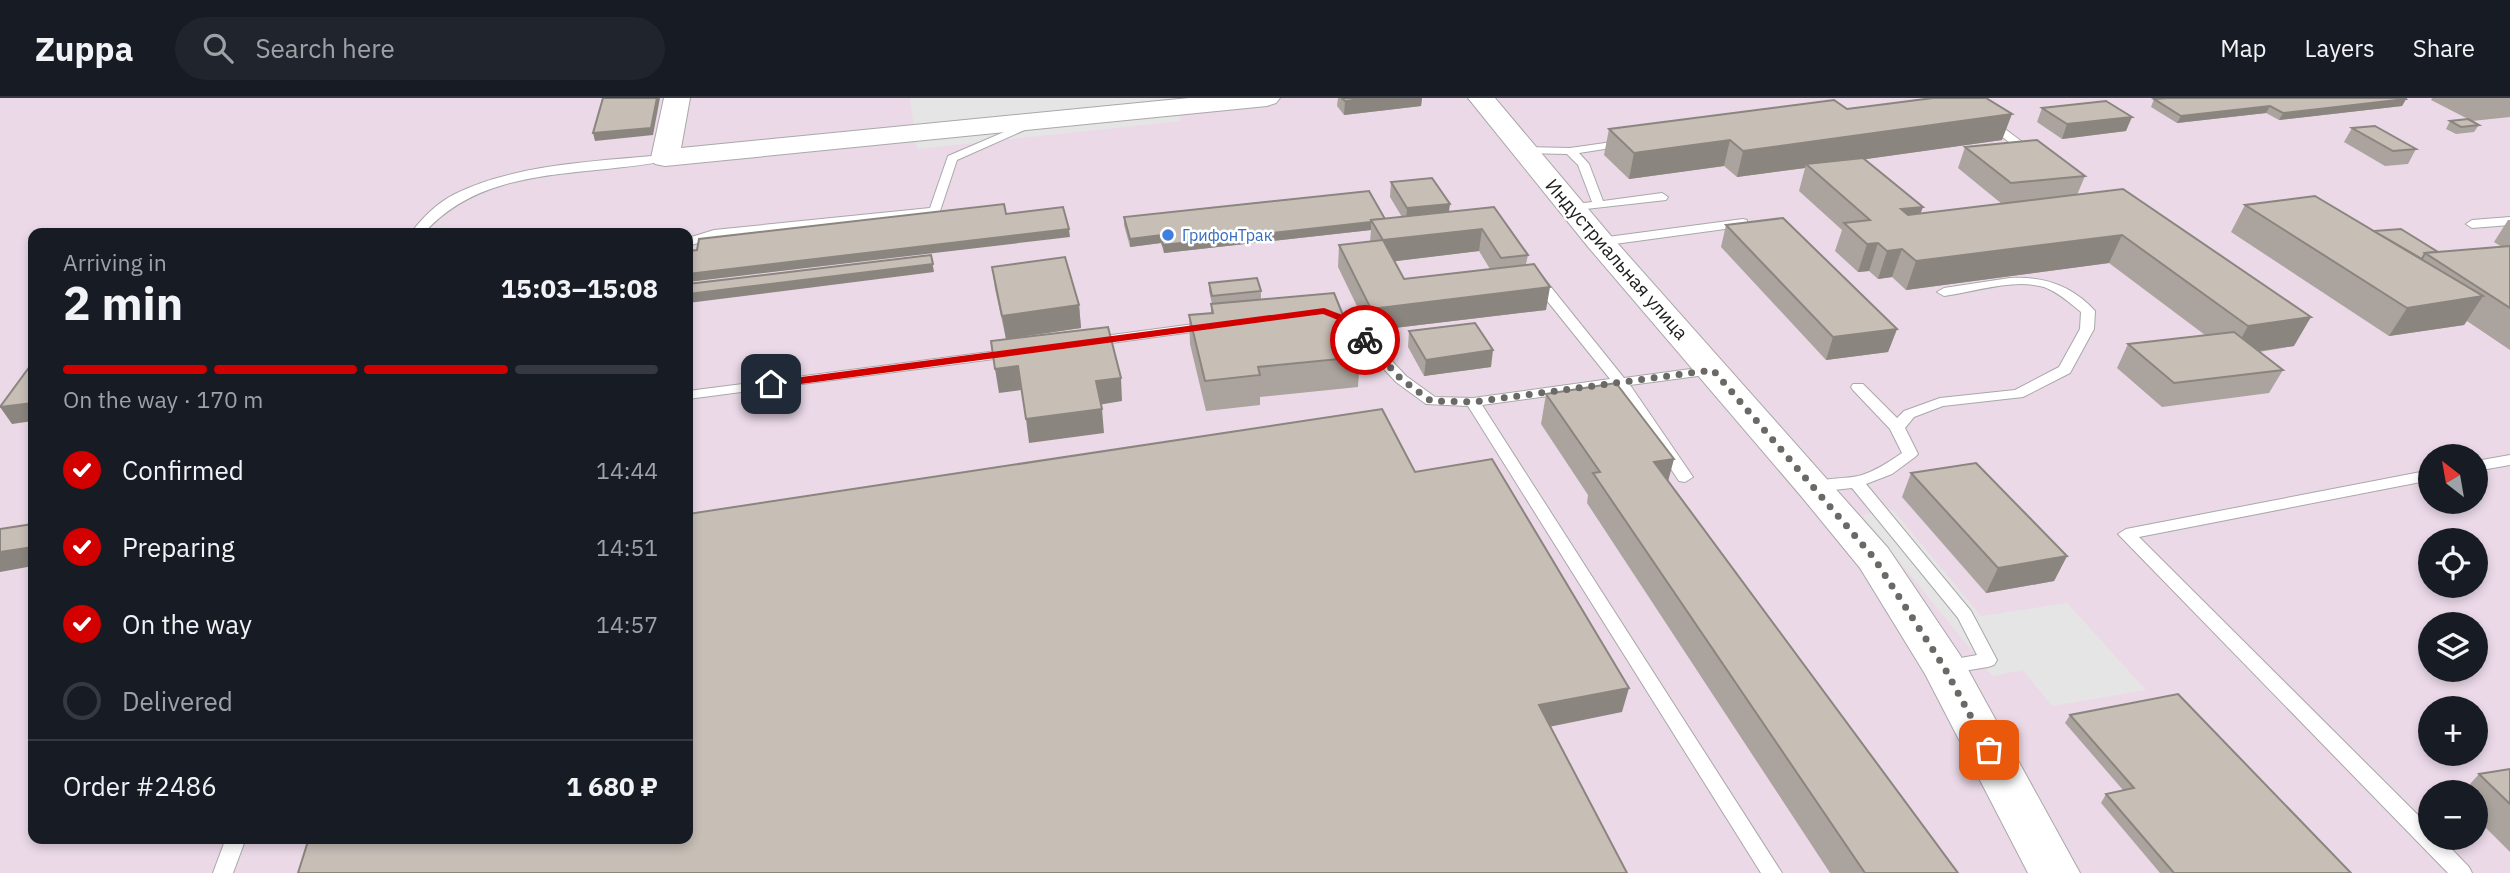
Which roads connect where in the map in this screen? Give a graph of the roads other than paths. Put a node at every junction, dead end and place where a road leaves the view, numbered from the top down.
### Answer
1 (677, 98) edge
2 (1267, 98) edge
3 (1480, 98) edge
4 (1974, 115) edge
5 (1038, 121) junction
6 (1638, 142) edge
7 (1524, 150) junction
8 (1570, 151) junction
9 (665, 158) junction
10 (2046, 164) edge
11 (1662, 197) dead end
12 (1586, 206) junction
13 (2510, 221) edge
14 (1743, 223) edge
15 (2472, 224) dead end
16 (422, 228) edge
17 (693, 240) edge
18 (1600, 242) junction
19 (1531, 271) edge
20 (1944, 292) dead end
21 (1310, 313) edge
22 (1227, 324) edge
23 (1075, 344) edge
24 (1034, 350) edge
25 (1713, 370) junction
26 (1620, 382) junction
27 (1858, 387) dead end
28 (693, 395) edge
29 (1473, 402) junction
30 (1898, 427) junction
31 (2510, 460) edge
32 (2488, 464) edge
33 (1685, 478) dead end
34 (2418, 478) edge
35 (1857, 484) junction
36 (1815, 487) junction
37 (1944, 667) junction
38 (234, 844) edge
39 (223, 873) edge
40 (1772, 873) edge
41 (2054, 873) edge
42 (2462, 873) edge

1 - 9 street
2 - 5 street
3 - 7 street, Индустриальная улица
4 - 10 lane
5 - 9 street
5 - 17 lane
6 - 8 lane
7 - 8 lane
7 - 12 street, Индустриальная улица
8 - 12 lane
9 - 16 lane
11 - 12 lane
12 - 18 street, Индустриальная улица
13 - 15 lane
14 - 18 lane
18 - 25 street, Индустриальная улица
19 - 26 lane
20 - 30 lane
21 - 29 lane
22 - 23 lane
24 - 28 lane
25 - 26 lane
25 - 36 street, Индустриальная улица
26 - 29 lane
26 - 33 lane
27 - 30 lane
29 - 40 lane
30 - 35 lane
31 - 32 lane
34 - 42 lane
35 - 36 lane
35 - 37 lane
36 - 37 street, Индустриальная улица
37 - 41 street, Индустриальная улица
38 - 39 lane

